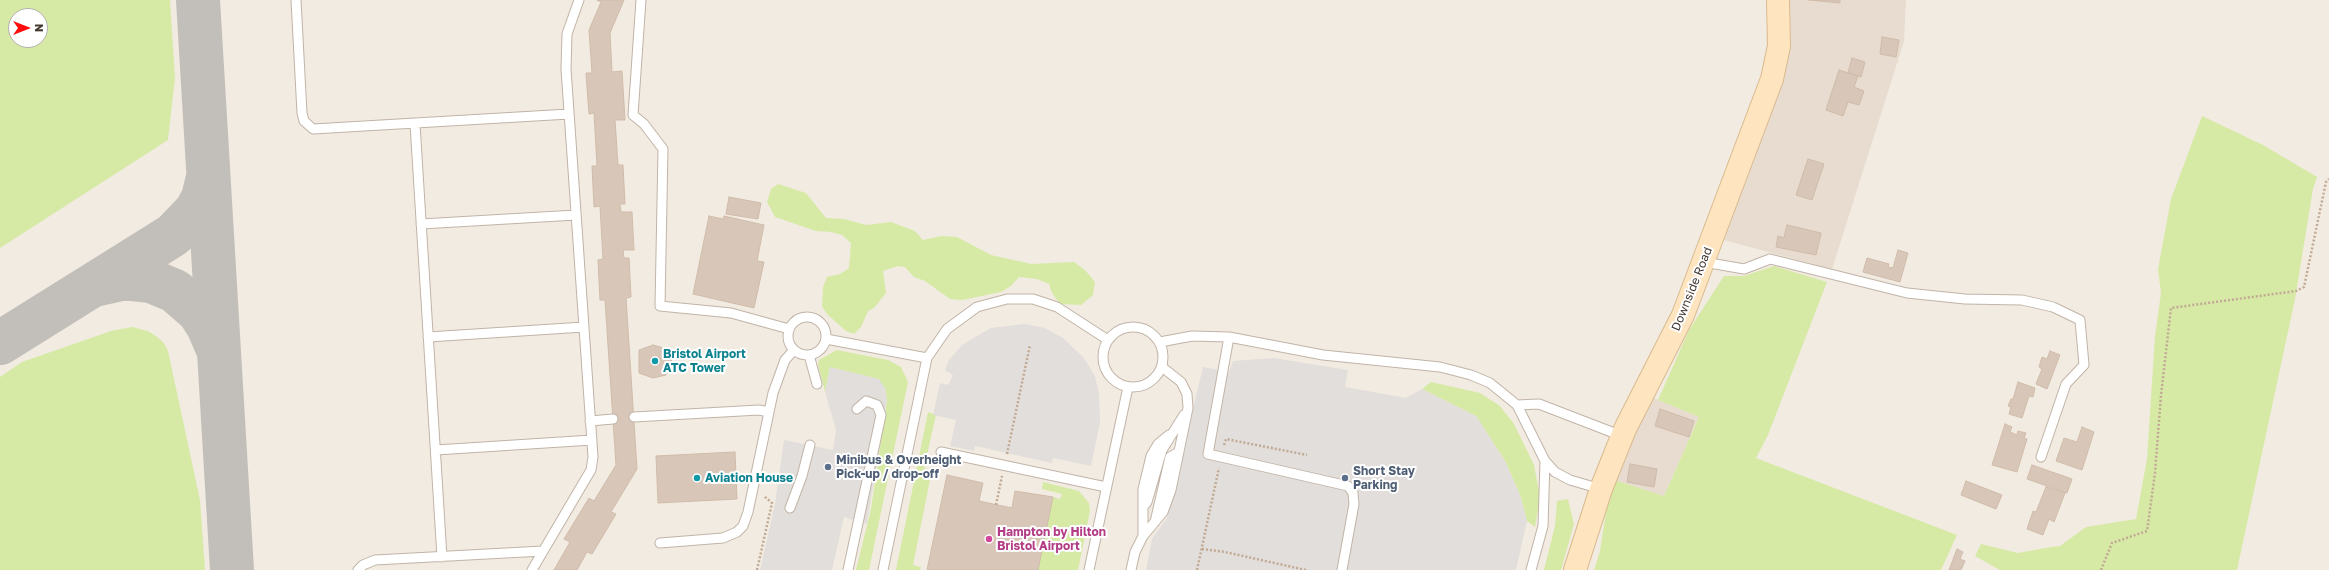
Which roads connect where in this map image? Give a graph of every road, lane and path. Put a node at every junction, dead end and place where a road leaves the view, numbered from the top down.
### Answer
1 (296, 0) edge
2 (579, 0) edge
3 (641, 0) edge
4 (1778, 0) edge
5 (569, 114) junction
6 (415, 124) junction
7 (2329, 179) edge
8 (576, 215) junction
9 (421, 224) junction
10 (1704, 262) junction
11 (584, 327) junction
12 (789, 329) junction
13 (428, 337) junction
14 (1229, 337) junction
15 (826, 339) junction
16 (1108, 340) junction
17 (1160, 342) junction
18 (1030, 345) dead end
19 (794, 350) junction
20 (808, 355) junction
21 (927, 358) junction
22 (1162, 367) junction
23 (817, 384) dead end
24 (1128, 387) junction
25 (1517, 405) junction
26 (1188, 408) junction
27 (857, 409) dead end
28 (769, 412) junction
29 (634, 417) dead end
30 (613, 419) dead end
31 (590, 421) junction
32 (1623, 436) junction
33 (592, 440) junction
34 (810, 445) dead end
35 (436, 450) junction
36 (941, 452) dead end
37 (1308, 455) dead end
38 (2041, 457) dead end
39 (1221, 458) junction
40 (1545, 461) junction
41 (1004, 466) junction
42 (1106, 488) junction
43 (1601, 489) junction
44 (764, 496) dead end
45 (996, 505) dead end
46 (790, 508) dead end
47 (1143, 536) junction
48 (660, 543) dead end
49 (1202, 549) junction
50 (543, 551) junction
51 (442, 557) junction
52 (358, 570) edge
53 (532, 570) edge
54 (757, 570) edge
55 (848, 570) edge
56 (884, 570) edge
57 (1089, 570) edge
58 (1131, 570) edge
59 (1197, 570) edge
60 (1306, 570) edge
61 (1342, 570) edge
62 (1531, 570) edge
63 (1575, 570) edge
64 (2101, 570) edge

1 - 6 lane
2 - 5 lane
3 - 12 lane
4 - 10 street, Downside Road
5 - 6 lane
5 - 8 lane
6 - 9 lane
7 - 64 path
8 - 9 lane
8 - 11 lane
9 - 13 lane
10 - 32 street, Downside Road
10 - 38 lane
11 - 13 lane
11 - 31 lane
12 - 15 lane
12 - 19 lane
13 - 35 lane
14 - 17 lane
14 - 25 lane
14 - 39 lane
15 - 20 lane
15 - 21 lane
16 - 17 lane
16 - 21 lane
16 - 24 lane
17 - 22 lane
18 - 41 path
19 - 20 lane
19 - 28 lane
20 - 23 lane
21 - 56 lane
22 - 24 lane
22 - 26 lane
24 - 42 lane
25 - 32 lane
25 - 40 lane
26 - 47 lane
26 - 47 lane
27 - 55 lane
28 - 29 lane
28 - 48 lane
30 - 31 lane
31 - 33 lane
32 - 43 street, Downside Road
33 - 35 lane
33 - 50 lane
34 - 46 lane
35 - 51 lane
36 - 41 lane
37 - 39 path
39 - 49 path
39 - 61 lane
40 - 43 lane
40 - 62 lane
41 - 42 lane
41 - 45 path
42 - 57 lane
43 - 63 street, Downside Road
44 - 54 path
47 - 58 lane
49 - 59 path
49 - 60 path
50 - 51 lane
50 - 53 lane
51 - 52 lane

